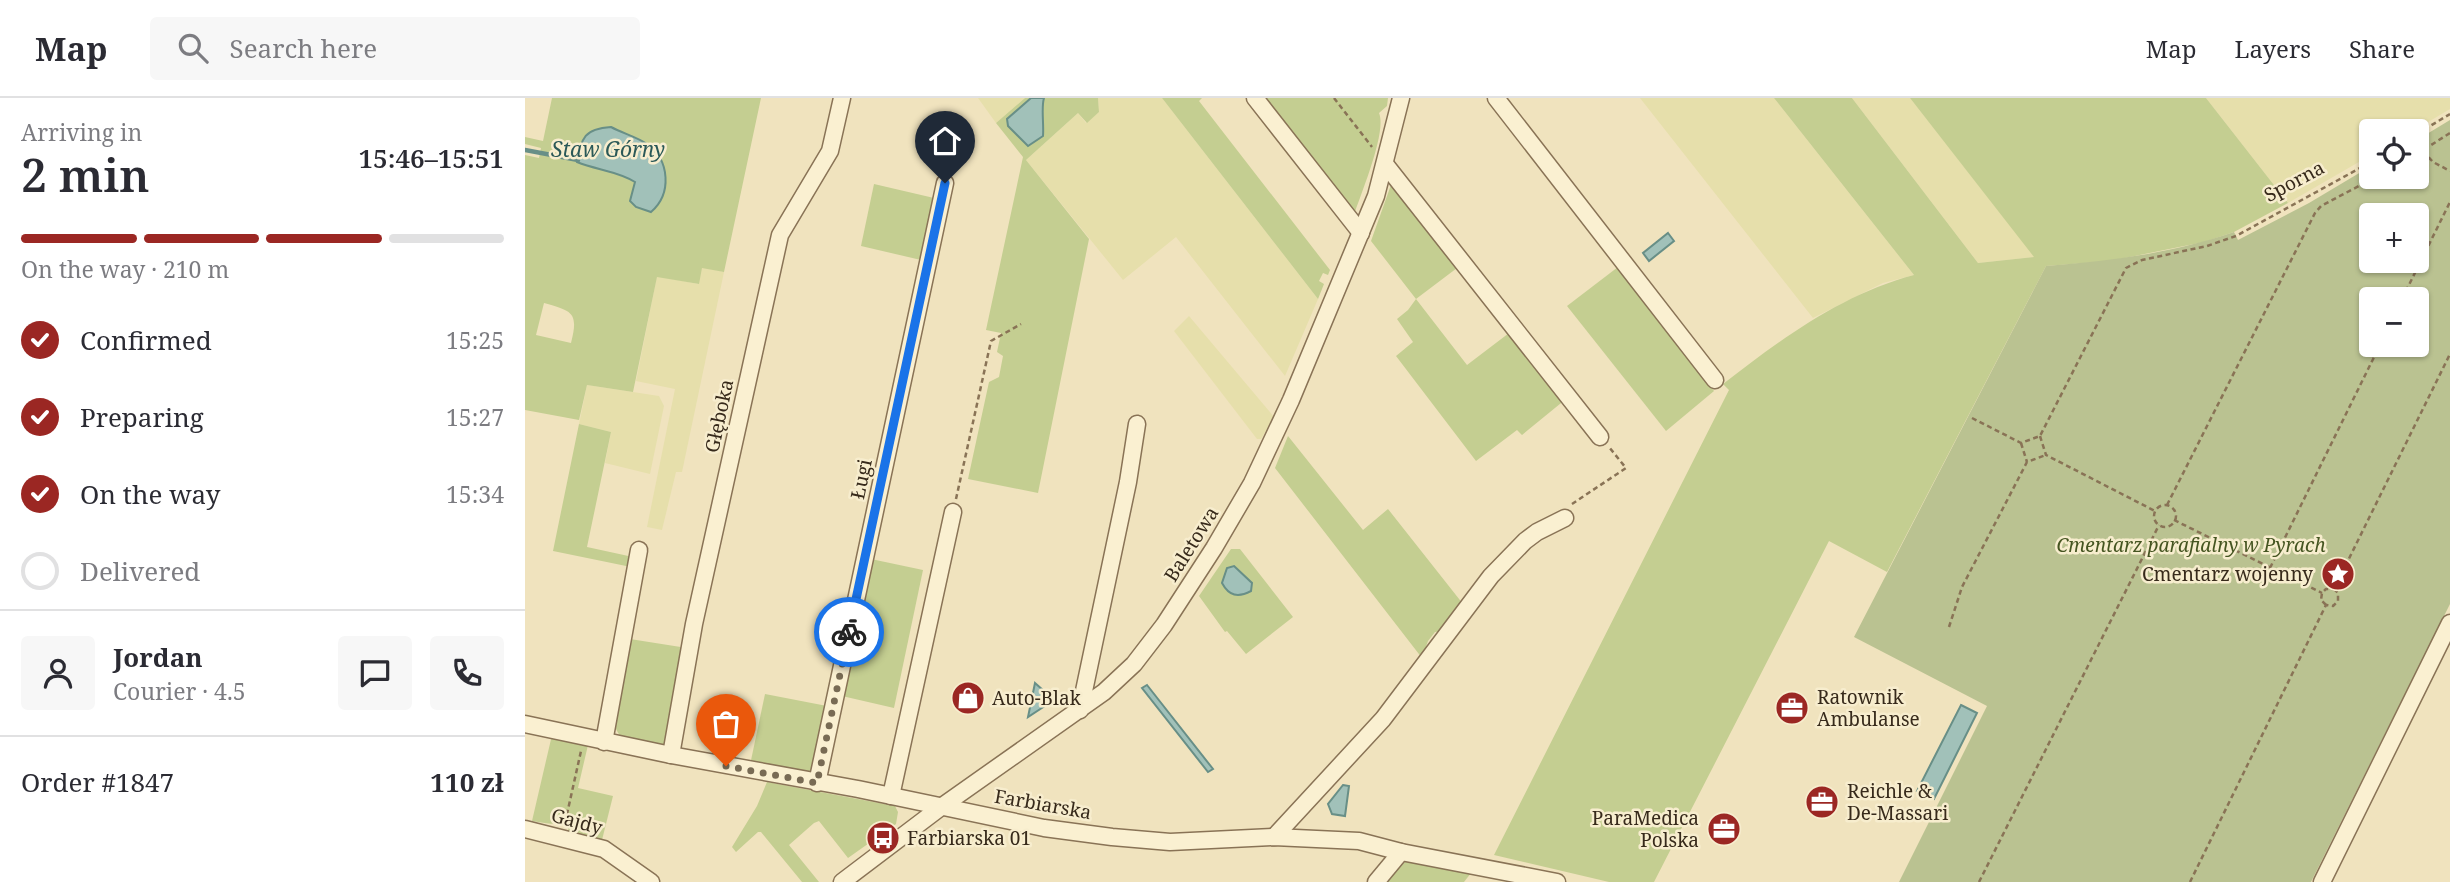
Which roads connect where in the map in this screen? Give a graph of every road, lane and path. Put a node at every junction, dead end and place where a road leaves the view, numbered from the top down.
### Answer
1 (842, 98) edge
2 (1255, 98) edge
3 (1334, 98) edge
4 (1401, 98) edge
5 (1496, 98) edge
6 (2450, 114) edge
7 (2429, 127) edge
8 (2450, 133) edge
9 (2429, 147) edge
10 (2429, 158) edge
11 (1385, 163) junction
12 (2359, 169) edge
13 (2450, 171) edge
14 (945, 183) dead end
15 (2359, 186) edge
16 (2450, 202) edge
17 (1361, 233) junction
18 (2408, 287) edge
19 (1021, 324) dead end
20 (2450, 354) edge
21 (2374, 357) edge
22 (1715, 380) dead end
23 (1972, 418) dead end
24 (1137, 424) dead end
25 (2040, 436) junction
26 (1600, 437) joint
27 (2021, 443) junction
28 (2046, 455) junction
29 (2027, 462) junction
30 (2167, 505) junction
31 (1569, 511) joint
32 (2155, 511) junction
33 (953, 512) joint
34 (2174, 520) junction
35 (2159, 525) junction
36 (639, 550) dead end
37 (2270, 568) junction
38 (2334, 589) junction
39 (2322, 593) junction
40 (2326, 605) junction
41 (2450, 623) edge
42 (1949, 627) dead end
43 (1080, 710) junction
44 (525, 724) edge
45 (583, 737) junction
46 (604, 742) junction
47 (671, 755) junction
48 (817, 783) junction
49 (891, 796) junction
50 (941, 807) junction
51 (525, 829) edge
52 (561, 837) junction
53 (1275, 837) junction
54 (1401, 852) junction
55 (651, 882) edge
56 (842, 882) edge
57 (1375, 882) edge
58 (1557, 882) edge
59 (1979, 882) edge
60 (2190, 882) edge
61 (2322, 882) edge

1 - 47 street, Głęboka
2 - 17 street
3 - 11 path
4 - 11 street, Baletowa
5 - 22 street
6 - 7 path
8 - 9 path
10 - 13 path
11 - 17 street, Baletowa
11 - 26 street
12 - 25 path, Sporna
14 - 48 street, Ługi
15 - 30 path
16 - 18 path
17 - 43 street, Baletowa
19 - 33 path
20 - 38 path
21 - 37 path
23 - 27 path
24 - 43 street
25 - 27 path
25 - 28 path
26 - 31 path
27 - 29 path
28 - 29 path
28 - 32 path
29 - 42 path
30 - 32 path
30 - 34 path
31 - 53 street
32 - 35 path
33 - 49 street
34 - 35 path
34 - 37 path
35 - 59 path
36 - 46 street
37 - 39 path
38 - 39 path
38 - 40 path
39 - 40 path
40 - 60 path
41 - 61 street
43 - 50 street, Baletowa
44 - 45 street, Farbiarska
45 - 46 street, Farbiarska
45 - 52 path
46 - 47 street, Farbiarska
47 - 48 street, Farbiarska
48 - 49 street, Farbiarska
49 - 50 street, Farbiarska
50 - 53 street, Farbiarska
50 - 56 street, Baletowa
51 - 52 street, Gajdy
52 - 55 street, Gajdy
53 - 54 street, Farbiarska
54 - 57 street
54 - 58 street, Farbiarska

